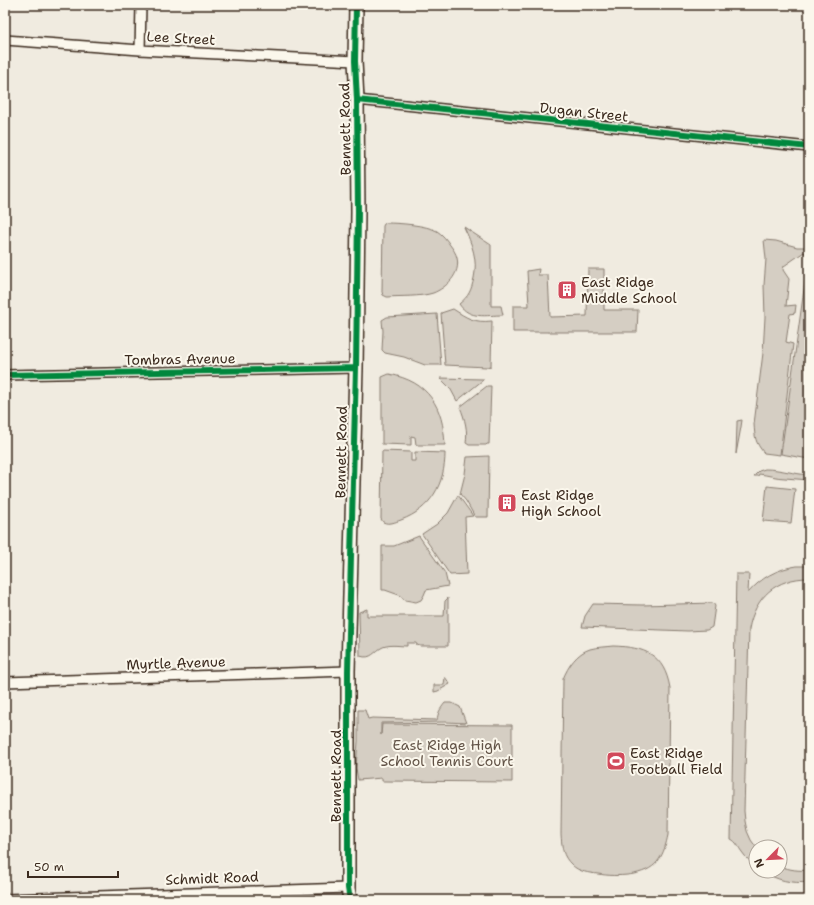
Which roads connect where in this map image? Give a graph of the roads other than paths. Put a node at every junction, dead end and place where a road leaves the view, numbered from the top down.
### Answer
1 (141, 5) edge
2 (356, 5) edge
3 (5, 40) edge
4 (140, 50) junction
5 (355, 61) junction
6 (357, 100) junction
7 (809, 147) edge
8 (356, 368) junction
9 (5, 374) edge
10 (348, 671) junction
11 (5, 682) edge
12 (349, 894) edge
13 (5, 899) edge

1 - 4 street
2 - 5 street, Bennett Road
3 - 4 street, Lee Street
4 - 5 street, Lee Street
5 - 6 street, Bennett Road
6 - 7 street, Dugan Street
6 - 8 street, Bennett Road
8 - 9 street, Tombras Avenue
8 - 10 street, Bennett Road
10 - 11 street, Myrtle Avenue
10 - 12 street, Bennett Road
12 - 13 street, Schmidt Road

